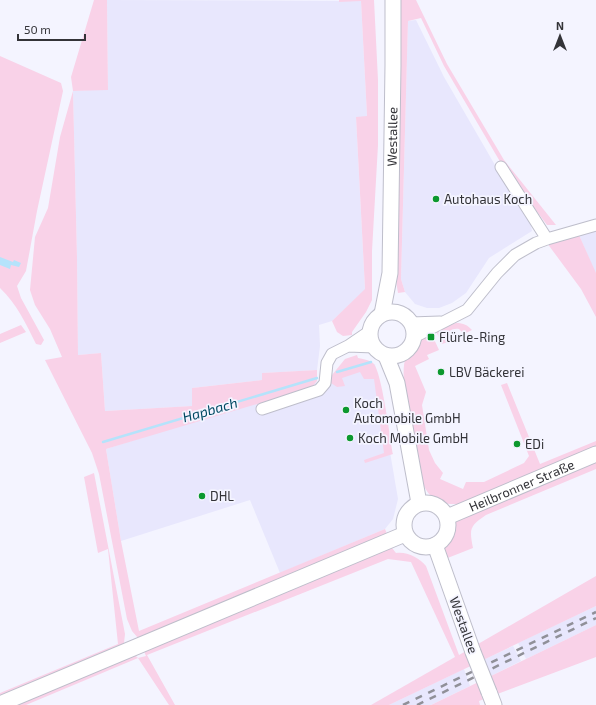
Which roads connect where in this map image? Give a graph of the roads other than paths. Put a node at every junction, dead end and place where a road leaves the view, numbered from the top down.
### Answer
1 (393, 0) edge
2 (501, 167) dead end
3 (596, 226) edge
4 (547, 239) junction
5 (390, 273) junction
6 (399, 313) junction
7 (382, 314) junction
8 (412, 330) junction
9 (370, 331) junction
10 (348, 346) junction
11 (380, 351) junction
12 (402, 354) junction
13 (397, 383) junction
14 (262, 409) dead end
15 (596, 454) edge
16 (419, 503) junction
17 (447, 517) junction
18 (405, 534) junction
19 (435, 545) junction
20 (491, 699) edge
21 (0, 704) edge

1 - 5 main road, Westallee
2 - 4 street
3 - 4 street
4 - 8 street
5 - 6 main road, Westallee
5 - 7 main road, Westallee
6 - 7 main road
6 - 8 main road
7 - 9 main road
8 - 12 main road
9 - 10 street
9 - 11 main road
10 - 11 street
10 - 14 street
11 - 12 main road
11 - 13 main road
12 - 13 main road
13 - 16 main road
15 - 17 main road, Heilbronner Straße
16 - 17 main road
16 - 18 main road
17 - 19 main road
18 - 19 main road
18 - 21 main road
19 - 20 main road, Westallee, bridge

